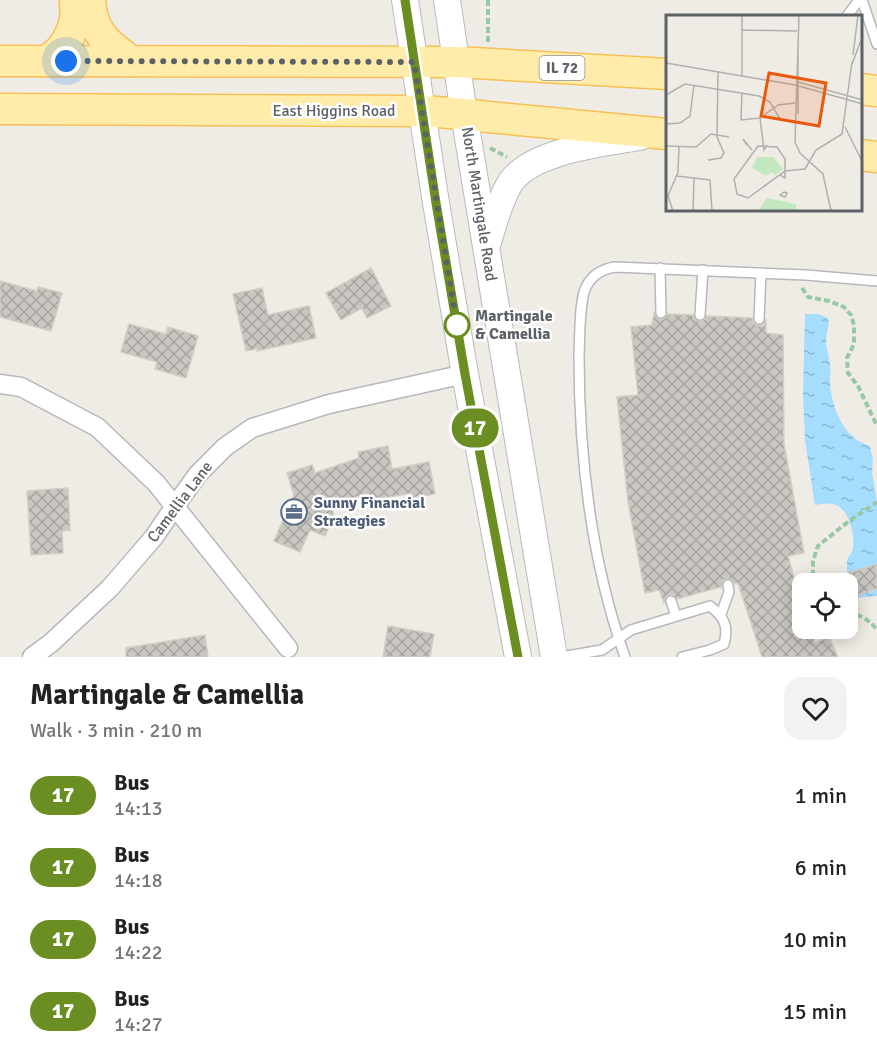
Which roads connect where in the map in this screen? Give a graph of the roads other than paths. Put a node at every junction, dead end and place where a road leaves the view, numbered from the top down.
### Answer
1 (75, 0) edge
2 (90, 0) edge
3 (405, 0) edge
4 (447, 0) edge
5 (860, 0) edge
6 (848, 15) edge
7 (877, 44) edge
8 (0, 61) edge
9 (44, 61) junction
10 (131, 61) junction
11 (414, 62) junction
12 (456, 62) junction
13 (666, 74) edge
14 (862, 89) edge
15 (877, 91) edge
16 (0, 109) edge
17 (422, 111) junction
18 (464, 114) junction
19 (662, 134) edge
20 (862, 155) edge
21 (877, 157) edge
22 (486, 248) junction
23 (660, 268) junction
24 (703, 270) junction
25 (761, 273) junction
26 (877, 281) edge
27 (661, 313) dead end
28 (700, 315) dead end
29 (759, 319) dead end
30 (465, 374) junction
31 (0, 384) edge
32 (175, 506) junction
33 (728, 585) dead end
34 (671, 601) dead end
35 (721, 614) junction
36 (676, 616) junction
37 (619, 639) junction
38 (288, 648) dead end
39 (688, 656) edge
40 (32, 657) edge
41 (518, 657) edge
42 (554, 657) edge
43 (561, 657) edge
44 (625, 657) edge

1 - 9 main road
2 - 10 main road
3 - 11 street
4 - 12 street, North Martingale Road
5 - 6 lane
5 - 7 lane
8 - 9 main road, IL 72
9 - 10 main road, IL 72
10 - 11 main road, IL 72
11 - 12 main road, IL 72
11 - 17 street
12 - 13 main road, IL 72
12 - 18 street, North Martingale Road
14 - 15 main road
16 - 17 main road, East Higgins Road
17 - 18 main road, East Higgins Road
17 - 30 street
18 - 19 main road, East Higgins Road
18 - 22 street, North Martingale Road
19 - 22 street
20 - 21 main road
22 - 42 street, North Martingale Road
23 - 24 lane
23 - 27 lane
23 - 37 lane
24 - 25 lane
24 - 28 lane
25 - 26 lane
25 - 29 lane
30 - 32 street, Camellia Lane
30 - 41 street
31 - 32 street
32 - 38 street
32 - 40 street, Camellia Lane
33 - 35 lane
34 - 36 lane
35 - 36 lane
35 - 39 lane
36 - 37 lane
37 - 43 lane
37 - 44 lane

